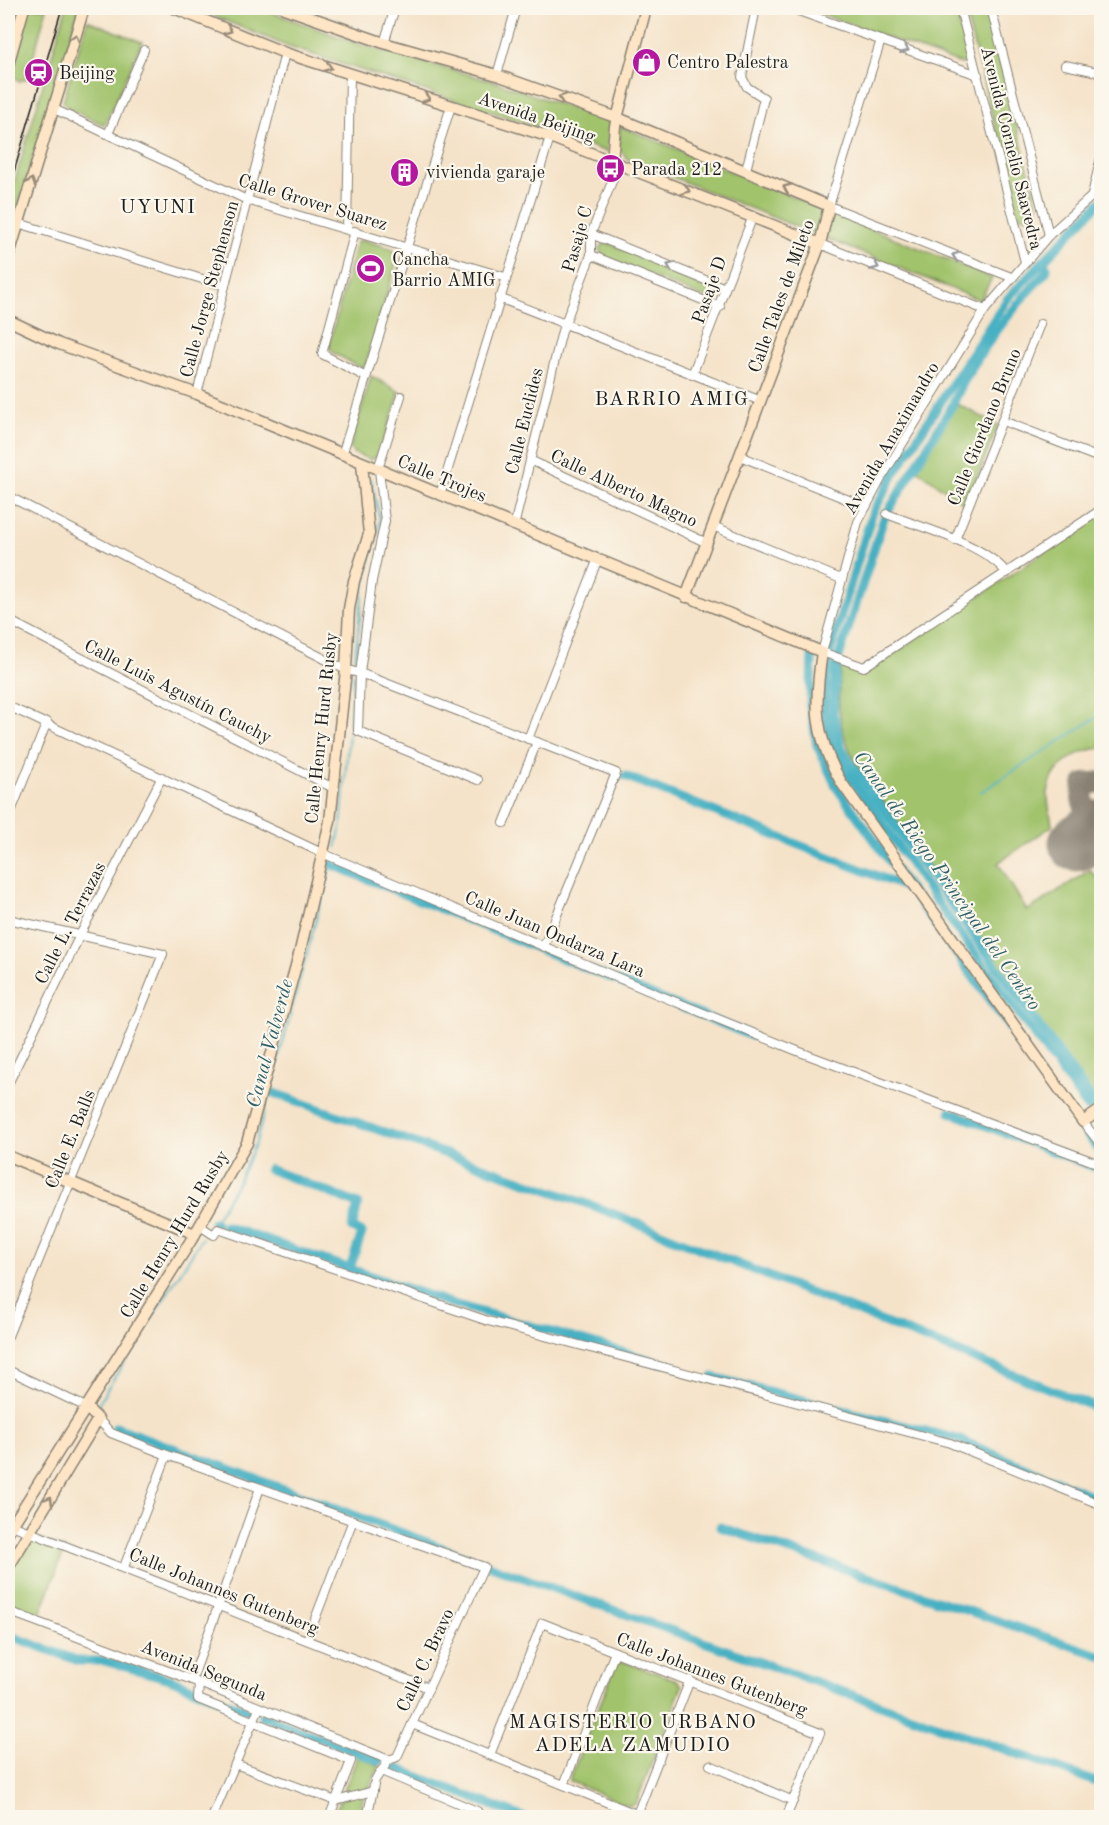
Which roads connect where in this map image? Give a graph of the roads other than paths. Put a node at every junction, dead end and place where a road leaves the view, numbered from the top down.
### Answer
1 (24, 8) edge
2 (84, 8) edge
3 (174, 8) edge
4 (284, 8) edge
5 (395, 8) edge
6 (516, 8) edge
7 (646, 8) edge
8 (756, 8) edge
9 (790, 8) edge
10 (960, 8) edge
11 (991, 8) edge
12 (881, 40) junction
13 (384, 43) junction
14 (144, 50) dead end
15 (285, 53) junction
16 (8, 65) edge
17 (1065, 65) dead end
18 (1101, 73) edge
19 (350, 75) junction
20 (497, 75) junction
21 (978, 75) junction
22 (451, 106) junction
23 (54, 109) junction
24 (618, 118) junction
25 (108, 134) junction
26 (549, 137) junction
27 (1101, 153) edge
28 (616, 162) junction
29 (746, 170) junction
30 (1101, 187) edge
31 (1092, 197) junction
32 (247, 200) junction
33 (829, 206) junction
34 (753, 216) junction
35 (18, 223) junction
36 (351, 230) junction
37 (591, 234) junction
38 (1049, 236) junction
39 (820, 244) junction
40 (406, 246) junction
41 (591, 255) junction
42 (8, 258) edge
43 (1025, 262) junction
44 (505, 277) junction
45 (1011, 277) junction
46 (225, 286) junction
47 (726, 288) junction
48 (499, 298) junction
49 (720, 307) junction
50 (985, 310) junction
51 (8, 320) edge
52 (565, 323) junction
53 (1040, 324) dead end
54 (692, 375) junction
55 (366, 377) junction
56 (197, 394) junction
57 (401, 396) dead end
58 (761, 401) junction
59 (1004, 421) junction
60 (342, 455) junction
61 (740, 456) junction
62 (1101, 459) edge
63 (530, 460) junction
64 (362, 464) junction
65 (378, 470) junction
66 (440, 495) junction
67 (8, 496) edge
68 (866, 507) junction
69 (1101, 508) edge
70 (887, 514) dead end
71 (514, 526) junction
72 (713, 526) junction
73 (955, 540) junction
74 (707, 543) junction
75 (597, 561) junction
76 (1006, 573) junction
77 (841, 579) junction
78 (686, 597) junction
79 (8, 620) edge
80 (823, 653) junction
81 (346, 670) junction
82 (360, 673) junction
83 (8, 706) edge
84 (47, 722) junction
85 (528, 739) junction
86 (537, 742) junction
87 (162, 777) junction
88 (478, 780) dead end
89 (335, 789) junction
90 (8, 819) edge
91 (504, 822) dead end
92 (322, 853) junction
93 (8, 919) edge
94 (80, 935) junction
95 (544, 946) junction
96 (8, 1084) edge
97 (1100, 1110) edge
98 (1085, 1120) junction
99 (1101, 1146) edge
100 (8, 1156) edge
101 (1101, 1165) edge
102 (69, 1180) junction
103 (197, 1230) junction
104 (8, 1336) edge
105 (8, 1370) edge
106 (86, 1407) junction
107 (98, 1419) junction
108 (167, 1455) junction
109 (260, 1488) junction
110 (1101, 1505) edge
111 (353, 1520) junction
112 (9, 1527) edge
113 (30, 1532) junction
114 (124, 1567) junction
115 (8, 1568) edge
116 (219, 1604) junction
117 (8, 1611) edge
118 (307, 1640) junction
119 (615, 1652) junction
120 (690, 1680) junction
121 (195, 1682) junction
122 (429, 1688) junction
123 (259, 1708) junction
124 (253, 1722) junction
125 (412, 1724) junction
126 (490, 1755) junction
127 (389, 1760) junction
128 (235, 1764) junction
129 (710, 1765) dead end
130 (381, 1772) junction
131 (564, 1785) junction
132 (373, 1791) junction
133 (336, 1801) junction
134 (793, 1801) junction
135 (637, 1814) junction
136 (212, 1818) edge
137 (329, 1818) edge
138 (367, 1818) edge
139 (475, 1818) edge
140 (646, 1818) edge
141 (786, 1818) edge

1 - 16 street
23 -> 2 street
3 -> 15 street, Avenida Beijing
4 - 13 street, Avenida Beijing
5 - 13 street
6 - 20 street
7 - 24 street
8 - 29 street
9 - 12 street
10 - 21 street, Avenida Cornelio Saavedra
11 - 38 street, Avenida Cornelio Saavedra
12 -> 21 street
12 - 33 street
13 - 20 street, Avenida Beijing
14 - 25 street
15 -> 19 street, Avenida Beijing
15 - 32 street, Calle Jorge Stephenson
17 - 18 street
19 -> 22 street, Avenida Beijing
19 - 36 street
24 -> 20 street, Avenida Beijing
21 - 43 street, Avenida Cornelio Saavedra
22 - 26 street, Avenida Beijing
22 - 40 street
23 - 25 street, Calle Grover Suarez
35 -> 23 street
24 - 28 street
24 - 29 street, Avenida Beijing
25 - 32 street, Calle Grover Suarez
26 - 28 street, Avenida Beijing
26 - 44 street
27 - 31 street
28 -> 34 street, Avenida Beijing
28 - 37 street, Pasaje C
33 -> 29 street, Avenida Beijing
30 - 31 street, Avenida Anaximandro
31 - 38 street, Avenida Anaximandro
32 - 36 street, Calle Grover Suarez
32 - 46 street, Calle Jorge Stephenson
33 - 39 street, Calle Tales de Mileto
45 -> 33 street, Avenida Beijing
34 - 39 street, Avenida Beijing
34 - 47 street, Pasaje D
35 - 42 street
35 - 46 street
36 - 40 street, Calle Grover Suarez
36 - 55 street
37 - 41 street, Pasaje C
47 -> 37 street
38 - 43 street, Avenida Anaximandro
39 -> 50 street, Avenida Beijing
39 - 58 street, Calle Tales de Mileto
40 - 44 street, Calle Grover Suarez
40 - 55 street
41 - 49 street
41 - 52 street, Pasaje C
43 - 45 street, Avenida Anaximandro
44 - 48 street
45 - 50 street, Avenida Anaximandro
46 - 56 street, Calle Jorge Stephenson
47 - 49 street, Pasaje D
48 - 52 street
48 - 66 street
49 - 54 street, Pasaje D
50 - 68 street, Avenida Anaximandro
51 - 56 street, Calle Trojes
52 - 54 street
52 - 63 street, Calle Euclides
53 - 59 street, Calle Giordano Bruno
54 - 58 street
55 - 60 street
56 - 60 street, Calle Trojes
57 - 65 street
58 - 61 street, Calle Tales de Mileto
59 - 62 street
59 - 73 street, Calle Giordano Bruno
60 - 64 street, Calle Trojes
61 - 68 street
61 - 72 street, Calle Tales de Mileto
63 - 71 street, Calle Euclides
63 - 74 street, Calle Alberto Magno
64 - 65 street, Calle Trojes
64 - 81 street, Calle Henry Hurd Rusby
65 - 66 street, Calle Trojes
65 - 82 street, Calle Henry Hurd Rusby
66 - 71 street, Calle Trojes
67 - 81 street
68 - 77 street, Avenida Anaximandro
69 - 76 street
70 - 73 street
71 - 75 street, Calle Trojes
72 - 74 street, Calle Tales de Mileto
72 - 77 street
73 - 76 street
74 - 78 street, Calle Tales de Mileto
75 - 78 street, Calle Trojes
75 - 85 street
76 - 80 street, Calle Trojes
77 - 80 street, Avenida Anaximandro
78 - 80 street, Calle Trojes
79 - 89 street, Calle Luis Agustín Cauchy
80 - 98 street, Avenida Anaximandro
81 - 82 street
81 - 89 street, Calle Henry Hurd Rusby
82 - 85 street
82 - 88 street, Calle Henry Hurd Rusby
83 - 84 street, Calle Juan Ondarza Lara
84 - 87 street, Calle Juan Ondarza Lara
84 - 90 street
85 - 86 street
86 - 91 street
86 - 95 street
87 - 92 street, Calle Juan Ondarza Lara
87 - 94 street, Calle L. Terrazas
89 - 92 street, Calle Henry Hurd Rusby
92 - 95 street, Calle Juan Ondarza Lara
92 - 103 street, Calle Henry Hurd Rusby
93 - 94 street
94 - 96 street, Calle L. Terrazas
94 - 102 street, Calle E. Balls
95 - 101 street, Calle Juan Ondarza Lara
97 - 98 street
98 - 99 street, Avenida Anaximandro
100 - 102 street
102 - 103 street
102 - 104 street, Calle E. Balls
103 - 106 street, Calle Henry Hurd Rusby
103 - 110 street
105 - 106 street
106 - 107 street
106 - 112 street, Calle Henry Hurd Rusby
107 - 108 street
113 -> 107 street
108 - 109 street
108 - 114 street
109 - 111 street
109 - 116 street
111 - 118 street
111 - 122 street, Calle C. Bravo
112 - 113 street, Calle Johannes Gutenberg
113 - 114 street, Calle Johannes Gutenberg
113 - 115 street
114 - 116 street, Calle Johannes Gutenberg
116 - 118 street, Calle Johannes Gutenberg
116 - 121 street
117 - 121 street, Avenida Segunda
118 - 122 street, Calle Johannes Gutenberg
119 - 120 street, Calle Johannes Gutenberg
119 - 126 street, Calle Johannes Gutenberg
119 - 131 street
120 - 134 street, Calle Johannes Gutenberg
120 - 135 street
121 - 123 street, Avenida Segunda
121 - 124 street
122 - 125 street, Calle C. Bravo
123 - 124 street
123 - 127 street, Avenida Segunda
124 - 128 street
124 - 133 street
125 - 126 street
125 - 127 street, Calle C. Bravo
126 - 131 street
127 - 130 street, Calle C. Bravo
128 - 133 street
128 - 136 street
129 - 134 street
130 - 132 street, Calle C. Bravo
130 - 139 street
131 - 135 street
132 - 133 street
132 - 138 street, Calle C. Bravo
133 - 137 street
134 - 141 street, Calle Johannes Gutenberg
135 - 140 street

